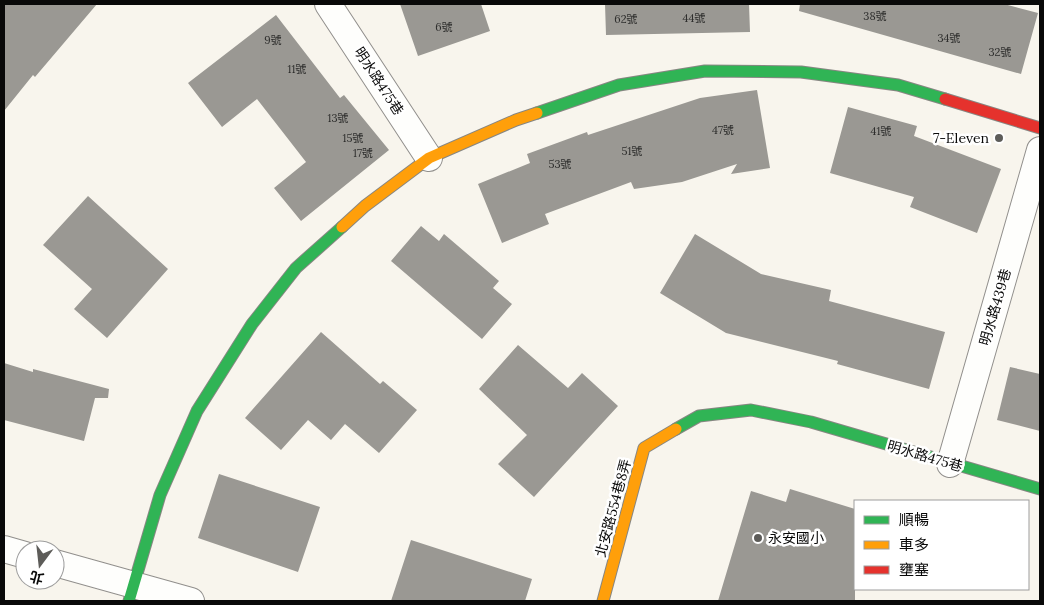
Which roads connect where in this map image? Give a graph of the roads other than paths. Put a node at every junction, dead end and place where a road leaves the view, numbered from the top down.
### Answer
1 (328, 4) edge
2 (1040, 128) edge
3 (1040, 150) edge
4 (429, 158) junction
5 (811, 422) joint
6 (950, 464) junction
7 (1040, 489) edge
8 (65, 567) edge
9 (131, 593) edge
10 (191, 601) edge
11 (603, 601) edge

1 - 4 street, 明水路475巷
2 - 4 street
3 - 6 street, 明水路439巷
4 - 9 street
5 - 6 street, 明水路475巷
5 - 11 street, 北安路554巷8弄
6 - 7 street, 明水路475巷
8 - 9 street
9 - 10 street

